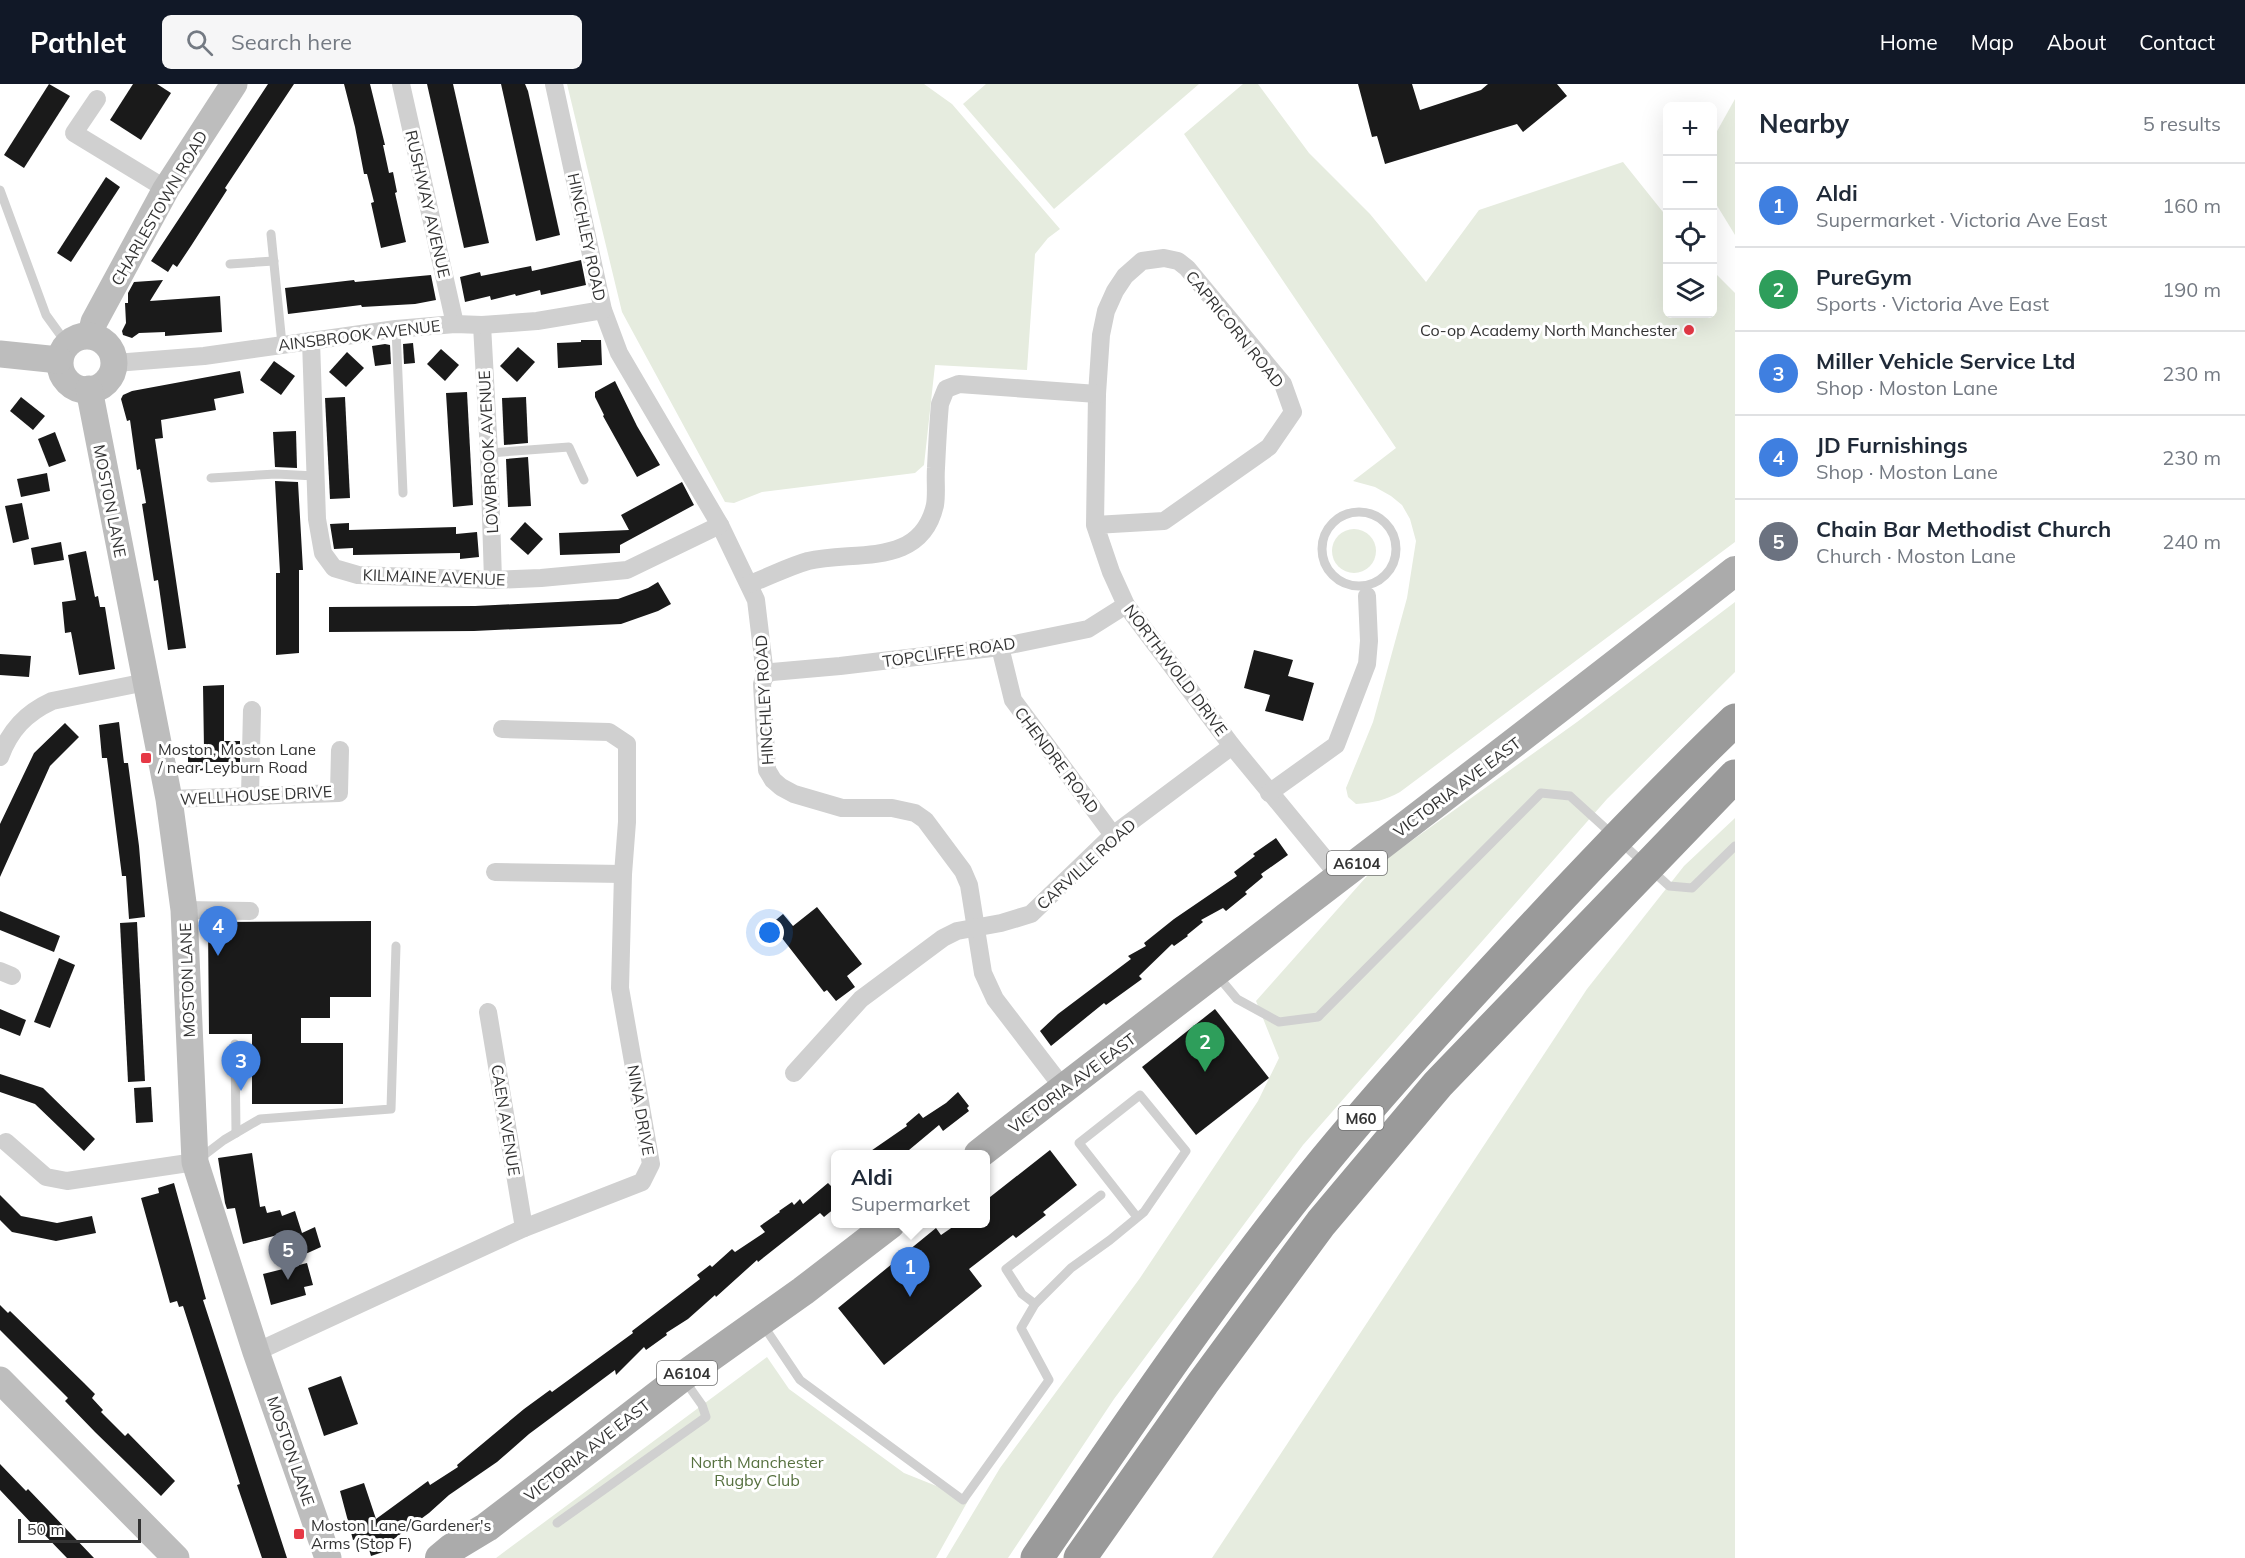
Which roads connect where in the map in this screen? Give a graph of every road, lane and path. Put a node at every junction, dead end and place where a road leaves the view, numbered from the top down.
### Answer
1 (234, 84) edge
2 (401, 84) edge
3 (554, 84) edge
4 (97, 99) dead end
5 (166, 189) junction
6 (0, 190) edge
7 (272, 234) dead end
8 (274, 261) junction
9 (230, 264) dead end
10 (603, 310) junction
11 (455, 324) junction
12 (482, 325) junction
13 (396, 329) junction
14 (311, 341) junction
15 (282, 344) junction
16 (72, 346) junction
17 (0, 354) edge
18 (115, 363) junction
19 (89, 390) junction
20 (1097, 394) junction
21 (489, 453) junction
22 (315, 476) junction
23 (211, 478) dead end
24 (584, 480) dead end
25 (402, 493) dead end
26 (720, 525) junction
27 (1095, 525) junction
28 (1735, 572) edge
29 (493, 580) junction
30 (749, 585) junction
31 (1365, 591) junction
32 (1126, 605) junction
33 (999, 646) junction
34 (765, 675) junction
35 (147, 682) junction
36 (252, 710) dead end
37 (1735, 720) edge
38 (502, 729) dead end
39 (5, 733) edge
40 (1232, 746) junction
41 (340, 750) dead end
42 (0, 757) edge
43 (1735, 776) edge
44 (1269, 793) junction
45 (250, 795) junction
46 (169, 800) junction
47 (1113, 835) junction
48 (1735, 846) edge
49 (495, 872) dead end
50 (623, 874) junction
51 (1339, 876) junction
52 (184, 910) junction
53 (250, 911) dead end
54 (976, 928) junction
55 (396, 946) dead end
56 (1216, 974) junction
57 (488, 1012) dead end
58 (235, 1044) dead end
59 (794, 1073) dead end
60 (1064, 1089) junction
61 (236, 1132) junction
62 (6, 1142) dead end
63 (985, 1150) edge
64 (195, 1162) junction
65 (1101, 1195) dead end
66 (1137, 1218) junction
67 (524, 1228) junction
68 (885, 1228) edge
69 (1035, 1304) junction
70 (760, 1321) junction
71 (256, 1352) junction
72 (682, 1377) junction
73 (0, 1380) edge
74 (0, 1405) edge
75 (101, 1495) junction
76 (557, 1523) dead end
77 (487, 1527) junction
78 (144, 1543) edge
79 (176, 1558) edge
80 (328, 1558) edge
81 (440, 1558) edge
82 (470, 1558) edge
83 (1037, 1558) edge
84 (1080, 1558) edge

1 - 5 street, CHARLESTOWN ROAD
2 - 11 street, RUSHWAY AVENUE
3 - 10 street, HINCHLEY ROAD
4 - 5 street
5 - 16 street, CHARLESTOWN ROAD
6 - 16 lane
7 - 8 lane
8 - 9 lane
8 - 15 lane
10 - 12 street, AINSBROOK AVENUE
10 - 26 street, HINCHLEY ROAD
11 - 12 street, AINSBROOK AVENUE
11 - 13 street, AINSBROOK AVENUE
12 - 21 street, LOWBROOK AVENUE
13 - 14 street, AINSBROOK AVENUE
13 - 25 lane
14 - 15 street, AINSBROOK AVENUE
14 - 22 street, KILMAINE AVENUE
15 - 18 street, AINSBROOK AVENUE
16 - 17 street
16 - 18 street
16 - 19 street
18 - 19 street
19 - 35 street, MOSTON LANE
20 - 27 street, NORTHWOLD DRIVE
20 - 27 street, CAPRICORN ROAD
20 - 30 street
21 - 24 lane
21 - 29 street, LOWBROOK AVENUE
22 - 23 lane
22 - 29 street, KILMAINE AVENUE
26 - 29 street, KILMAINE AVENUE
26 - 30 street, HINCHLEY ROAD
27 - 32 street, NORTHWOLD DRIVE
28 - 51 main road, VICTORIA AVE EAST / A6104
30 - 34 street, HINCHLEY ROAD
31 - 31 lane
31 - 44 street
32 - 33 street, TOPCLIFFE ROAD
32 - 40 street, NORTHWOLD DRIVE
33 - 34 street, TOPCLIFFE ROAD
33 - 47 street, CHENDRE ROAD
34 - 54 street, HINCHLEY ROAD
35 - 39 street
35 - 46 street, MOSTON LANE
36 - 45 street
37 - 83 highway, M60
38 - 50 street, NINA DRIVE
39 - 42 street
40 - 44 street, NORTHWOLD DRIVE
40 - 47 street, CARVILLE ROAD
41 - 45 street, WELLHOUSE DRIVE
43 - 84 highway, M60
44 - 51 street, NORTHWOLD DRIVE
45 - 46 street, WELLHOUSE DRIVE
46 - 52 street, MOSTON LANE
47 - 54 street, CARVILLE ROAD
48 - 56 lane
49 - 50 street
50 - 67 street, NINA DRIVE
51 - 56 main road, VICTORIA AVE EAST / A6104
52 - 53 street
52 - 64 street, MOSTON LANE
54 - 59 street, CARVILLE ROAD
54 - 60 street, HINCHLEY ROAD
55 - 61 lane
56 - 60 main road, VICTORIA AVE EAST / A6104
57 - 67 street, CAEN AVENUE
58 - 61 lane
60 - 63 main road, VICTORIA AVE EAST / A6104
61 - 64 lane
62 - 64 street
64 - 71 street, MOSTON LANE
65 - 69 lane
66 - 66 lane
66 - 69 lane
67 - 71 street, NINA DRIVE
68 - 70 main road, VICTORIA AVE EAST / A6104
69 - 70 lane
70 - 72 main road, VICTORIA AVE EAST / A6104
71 - 80 street, MOSTON LANE
72 - 76 lane
72 - 77 main road, VICTORIA AVE EAST / A6104
73 - 75 street
74 - 75 street
75 - 78 street
77 - 81 main road, VICTORIA AVE EAST
77 - 82 main road, A6104
78 - 79 street

